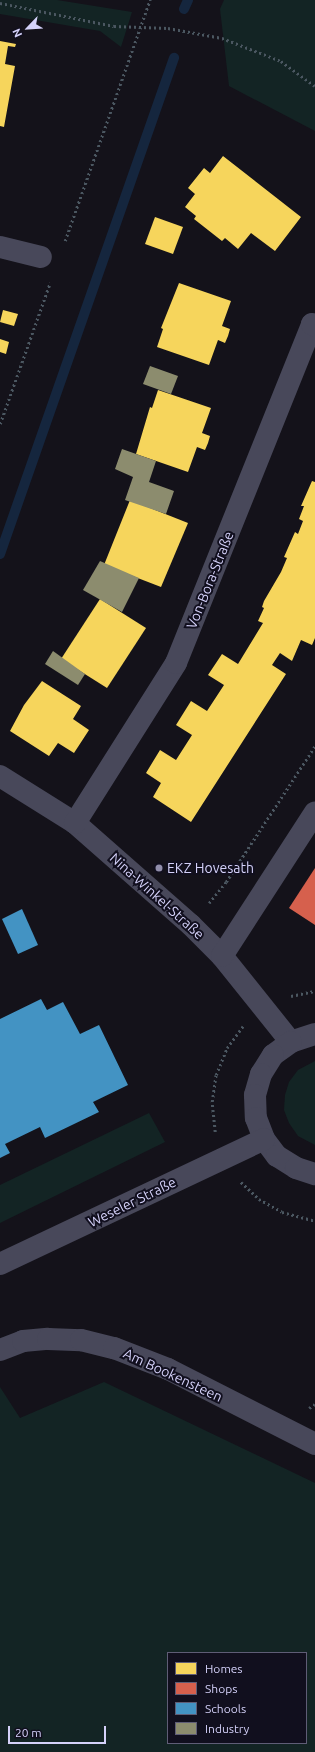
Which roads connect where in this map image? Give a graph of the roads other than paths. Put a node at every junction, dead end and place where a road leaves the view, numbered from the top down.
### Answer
1 (0, 247) edge
2 (41, 257) dead end
3 (315, 326) edge
4 (0, 776) edge
5 (315, 812) edge
6 (75, 823) junction
7 (222, 956) junction
8 (315, 1034) edge
9 (291, 1042) junction
10 (264, 1139) junction
11 (315, 1174) edge
12 (0, 1264) edge
13 (0, 1350) edge
14 (315, 1444) edge

1 - 2 street
3 - 6 street, Von-Bora-Straße
4 - 6 street, Nina-Winkel-Straße
5 - 7 street
6 - 7 street, Nina-Winkel-Straße
7 - 9 street, Nina-Winkel-Straße
8 - 9 street
9 - 10 street
10 - 11 street
10 - 12 street, Weseler Straße
13 - 14 street, Am Bookensteen

